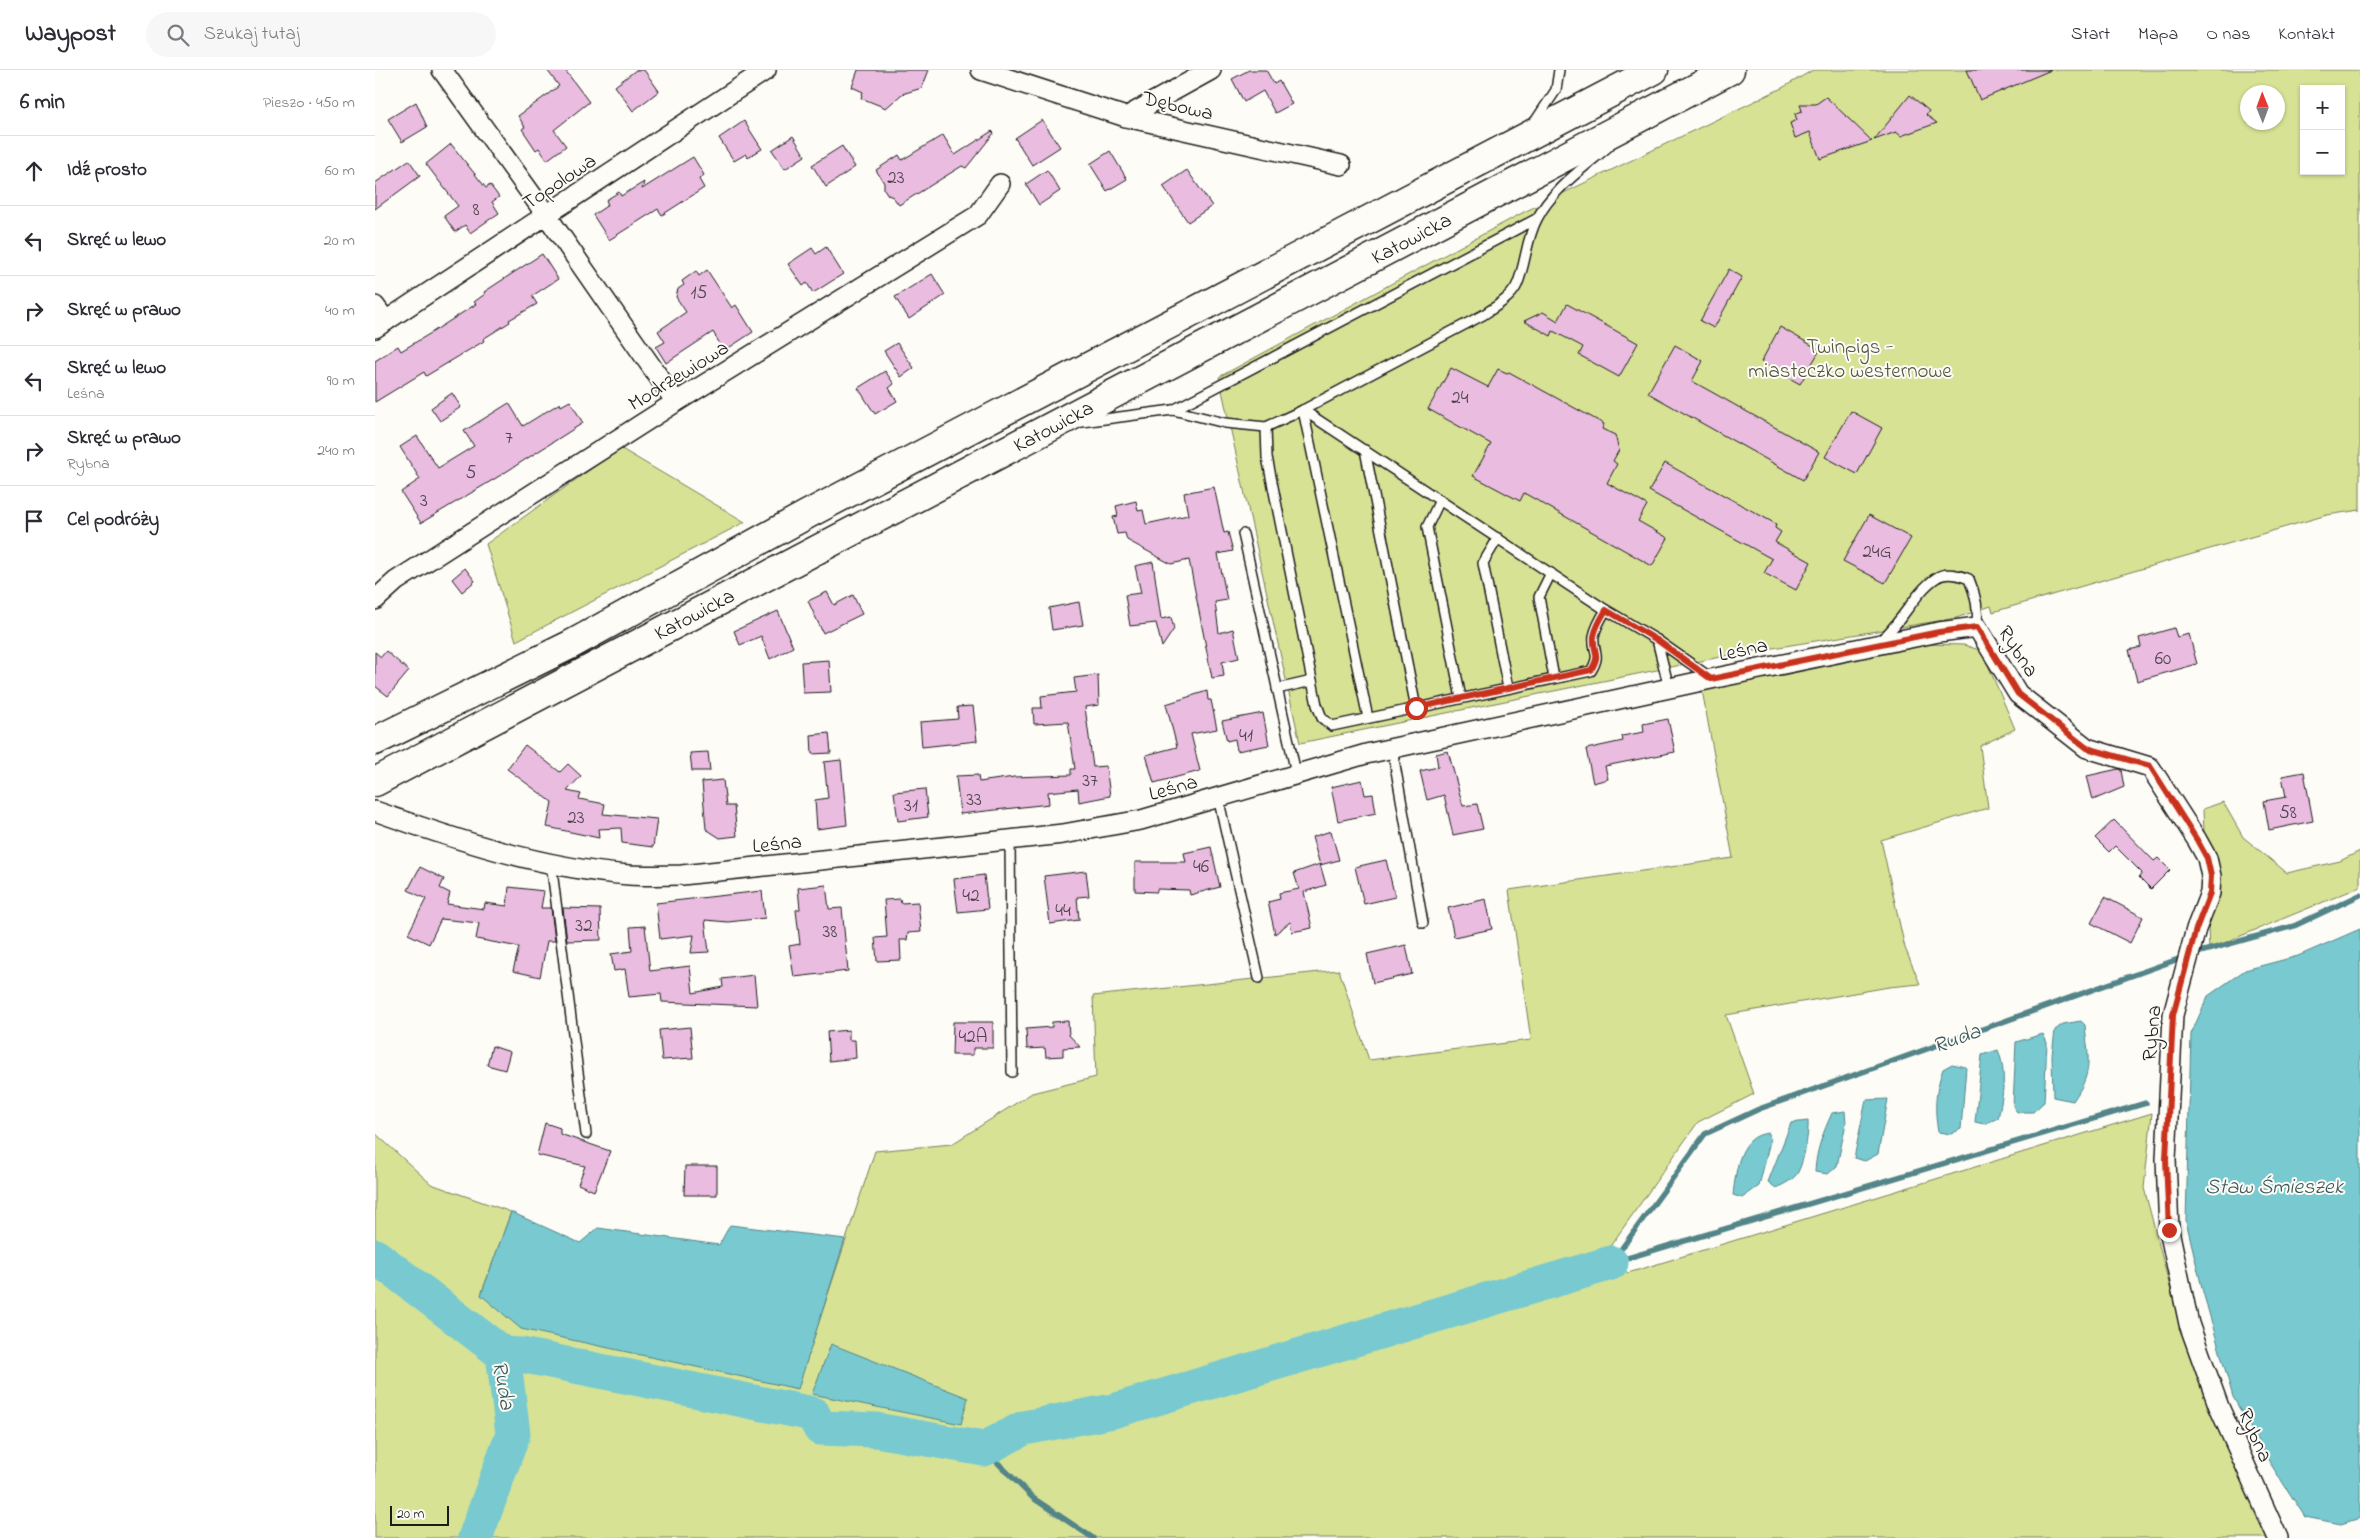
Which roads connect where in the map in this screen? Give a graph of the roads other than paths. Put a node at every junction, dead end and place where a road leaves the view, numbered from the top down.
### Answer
1 (442, 70) edge
2 (766, 70) edge
3 (981, 70) edge
4 (1211, 70) edge
5 (1559, 70) edge
6 (1654, 70) edge
7 (1730, 70) edge
8 (1645, 115) junction
9 (1126, 117) junction
10 (1523, 139) junction
11 (1341, 164) dead end
12 (1001, 184) dead end
13 (547, 216) junction
14 (1536, 219) junction
15 (379, 318) edge
16 (676, 402) junction
17 (1173, 410) junction
18 (1303, 410) junction
19 (1266, 427) junction
20 (1049, 428) junction
21 (1365, 450) junction
22 (1440, 500) junction
23 (1243, 534) dead end
24 (1498, 538) junction
25 (1551, 573) junction
26 (375, 600) edge
27 (1606, 610) junction
28 (1977, 627) junction
29 (1657, 640) junction
30 (1875, 645) junction
31 (1554, 678) junction
32 (1711, 679) junction
33 (1312, 681) junction
34 (1508, 688) junction
35 (1669, 688) junction
36 (1277, 690) junction
37 (1461, 698) junction
38 (1416, 708) junction
39 (1369, 718) junction
40 (375, 742) edge
41 (1392, 748) junction
42 (1296, 772) junction
43 (375, 782) edge
44 (1218, 797) junction
45 (375, 811) edge
46 (1010, 840) junction
47 (551, 863) junction
48 (1423, 923) dead end
49 (1259, 978) dead end
50 (1012, 1072) dead end
51 (586, 1134) dead end
52 (2278, 1538) edge

1 - 13 street
2 - 13 street, Topolowa
3 - 9 street, Dębowa
4 - 9 street
5 - 10 lane
6 - 10 main road, Katowicka
7 - 8 main road, Katowicka
8 - 14 lane
8 - 20 main road, Katowicka
9 - 11 street, Dębowa
10 - 40 main road, Katowicka
12 - 16 street, Modrzewiowa
13 - 15 street, Topolowa
13 - 16 street
14 - 17 lane
14 - 18 lane
16 - 26 street, Modrzewiowa
17 - 19 lane
17 - 20 lane
18 - 19 lane
18 - 21 lane
18 - 39 lane
19 - 33 lane
20 - 43 main road, Katowicka
21 - 22 lane
21 - 38 lane
22 - 24 lane
22 - 37 lane
23 - 36 lane
24 - 25 lane
24 - 34 lane
25 - 27 lane
25 - 31 lane
27 - 29 lane
27 - 31 lane
28 - 30 street, Leśna
28 - 30 lane
28 - 52 street, Rybna
29 - 32 lane
29 - 35 lane
30 - 32 street, Leśna
31 - 34 lane
32 - 35 street, Leśna
33 - 36 lane
33 - 39 lane
34 - 37 lane
35 - 41 street, Leśna
36 - 42 lane
37 - 38 lane
38 - 39 lane
41 - 42 street, Leśna
41 - 48 lane
42 - 44 street, Leśna
44 - 46 street, Leśna
44 - 49 lane
45 - 47 street, Leśna
46 - 47 street, Leśna
46 - 50 lane
47 - 51 lane

